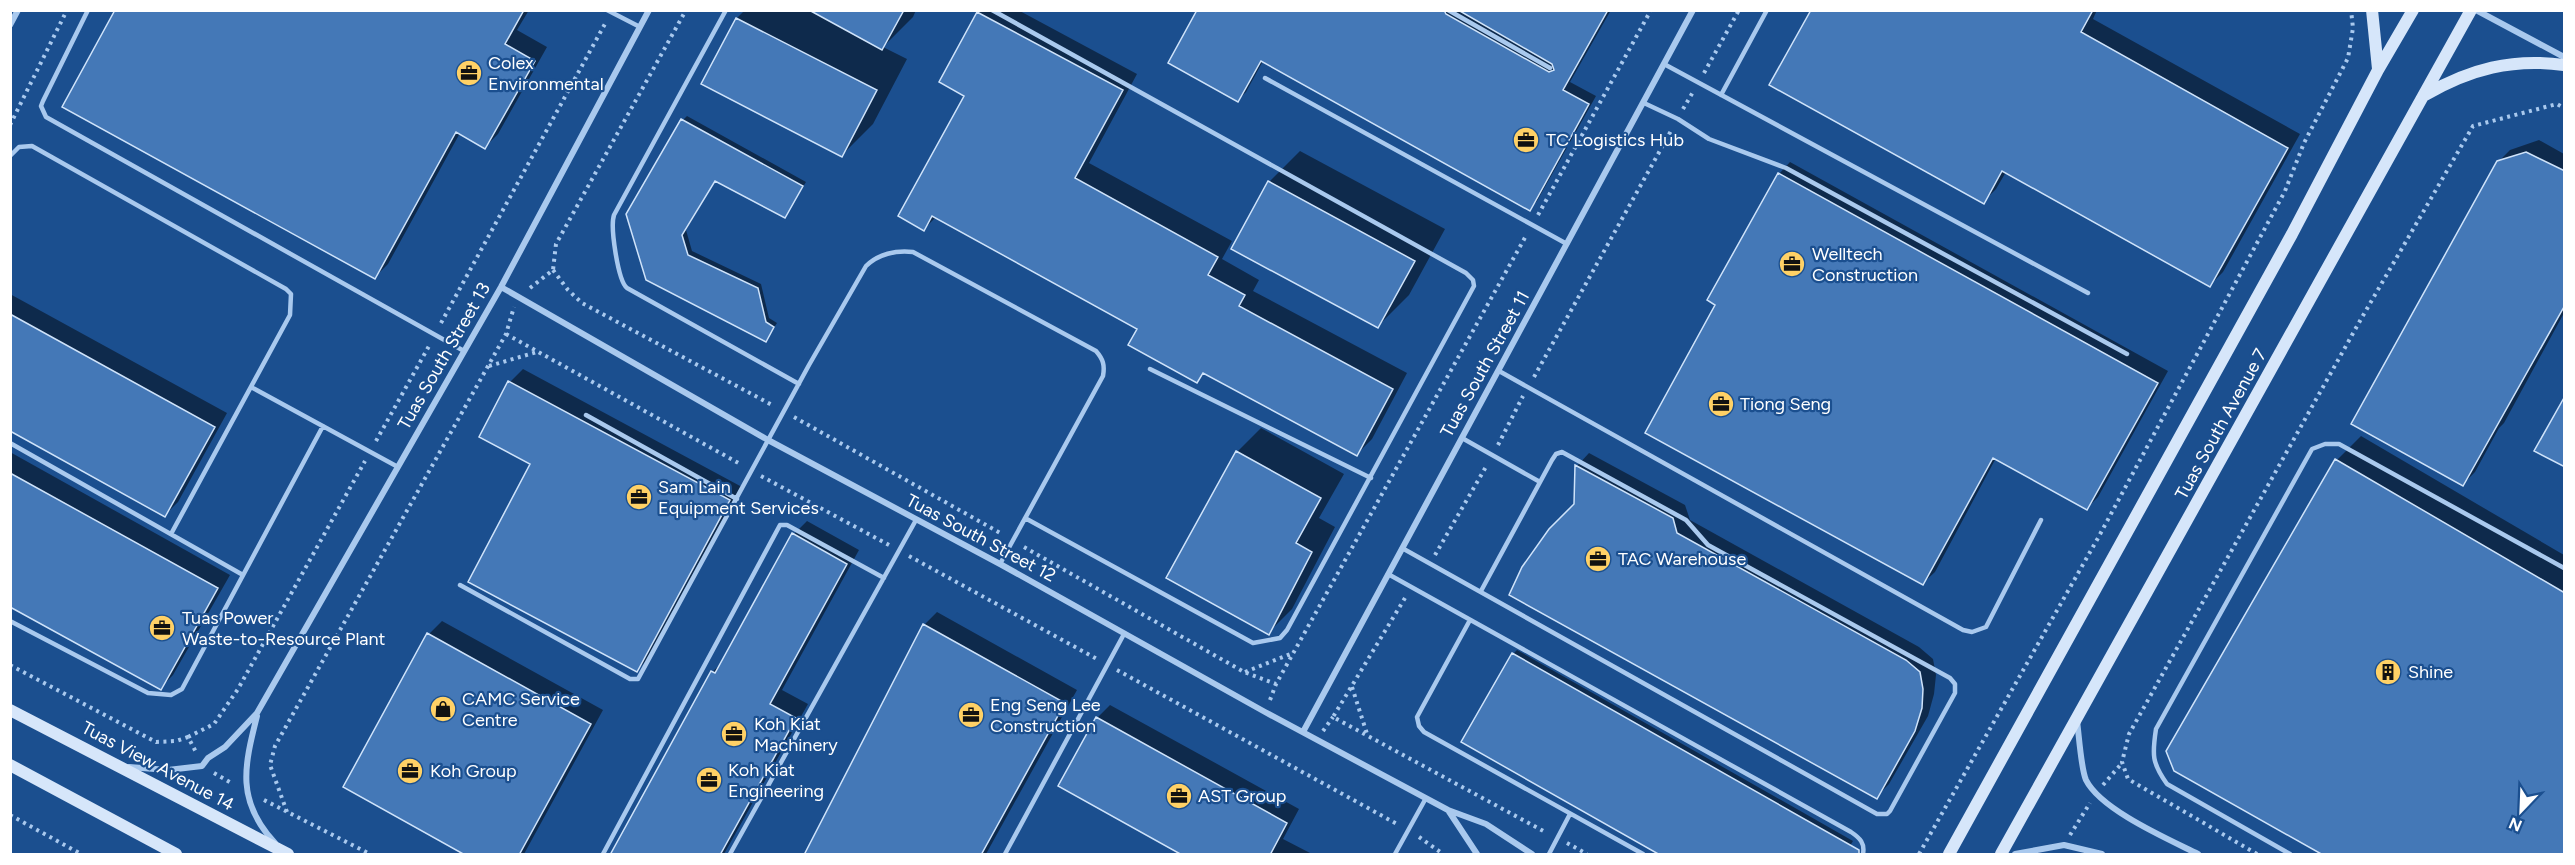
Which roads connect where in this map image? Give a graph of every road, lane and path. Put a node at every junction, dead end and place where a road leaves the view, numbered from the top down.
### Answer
1 (18, 10) edge
2 (68, 10) edge
3 (88, 10) edge
4 (649, 10) edge
5 (686, 10) edge
6 (726, 10) edge
7 (992, 10) edge
8 (1448, 10) edge
9 (1651, 10) edge
10 (1694, 10) edge
11 (1767, 10) edge
12 (2351, 10) edge
13 (2372, 10) edge
14 (2413, 10) edge
15 (2471, 10) edge
16 (2476, 10) edge
17 (609, 12) edge
18 (10, 25) edge
19 (640, 27) junction
20 (2565, 57) edge
21 (1664, 64) junction
22 (2565, 65) edge
23 (1550, 68) dead end
24 (2378, 70) junction
25 (1265, 78) dead end
26 (1722, 95) junction
27 (2424, 95) junction
28 (1644, 103) junction
29 (2565, 108) edge
30 (10, 124) edge
31 (10, 156) edge
32 (1533, 225) junction
33 (1567, 244) junction
34 (553, 270) junction
35 (501, 287) junction
36 (2088, 293) dead end
37 (519, 297) junction
38 (435, 334) junction
39 (506, 334) junction
40 (464, 351) junction
41 (537, 352) junction
42 (2127, 354) dead end
43 (488, 366) junction
44 (1150, 369) dead end
45 (1499, 371) junction
46 (799, 384) junction
47 (251, 387) junction
48 (784, 411) junction
49 (585, 415) dead end
50 (323, 426) junction
51 (1462, 438) junction
52 (768, 440) junction
53 (10, 443) edge
54 (369, 453) junction
55 (398, 467) junction
56 (752, 471) junction
57 (1371, 478) junction
58 (1540, 482) junction
59 (737, 499) junction
60 (1025, 518) junction
61 (916, 520) junction
62 (2041, 520) dead end
63 (171, 534) junction
64 (1013, 540) junction
65 (1402, 548) junction
66 (1000, 564) junction
67 (2565, 568) edge
68 (1389, 574) junction
69 (243, 575) junction
70 (884, 578) junction
71 (460, 585) dead end
72 (1480, 591) junction
73 (1470, 620) junction
74 (10, 621) edge
75 (1124, 634) junction
76 (1294, 653) junction
77 (10, 665) edge
78 (1244, 672) junction
79 (1352, 686) dead end
80 (10, 710) edge
81 (257, 712) junction
82 (2076, 720) junction
83 (1303, 732) junction
84 (188, 737) junction
85 (1368, 737) dead end
86 (10, 765) edge
87 (119, 766) junction
88 (202, 766) junction
89 (246, 791) junction
90 (1426, 798) junction
91 (1449, 810) junction
92 (287, 812) junction
93 (1570, 814) junction
94 (10, 815) edge
95 (1557, 838) junction
96 (285, 853) edge
97 (81, 855) edge
98 (176, 855) edge
99 (370, 855) edge
100 (603, 855) edge
101 (730, 855) edge
102 (1005, 855) edge
103 (1395, 855) edge
104 (1477, 855) edge
105 (1532, 855) edge
106 (1549, 855) edge
107 (1587, 855) edge
108 (1643, 855) edge
109 (1863, 855) edge
110 (1919, 855) edge
111 (1948, 855) edge
112 (2001, 855) edge
113 (2015, 855) edge
114 (2102, 855) edge
115 (2198, 855) edge
116 (2257, 855) edge
117 (2290, 855) edge

1 - 18 street
2 - 30 path
3 - 38 lane
4 - 19 street, Tuas South Street 13
5 - 34 path
6 - 46 lane
7 - 57 lane
8 - 23 lane
9 - 32 path
10 - 21 street, Tuas South Street 11
11 - 26 lane
12 - 110 path
13 - 24 street
14 - 24 street, Tuas South Avenue 7
15 - 27 street, Tuas South Avenue 7
16 - 20 street
17 - 19 lane
17 - 38 path
19 - 35 street, Tuas South Street 13
21 - 26 lane
21 - 28 street, Tuas South Street 11
22 - 27 street
24 - 111 street, Tuas South Avenue 7
25 - 32 lane
26 - 36 lane
27 - 82 street, Tuas South Avenue 7
28 - 33 street, Tuas South Street 11
28 - 42 lane
29 - 116 path
31 - 47 lane
32 - 33 lane
32 - 76 path
33 - 45 street, Tuas South Street 11
34 - 37 path
34 - 48 path
35 - 37 street, Tuas South Street 12
35 - 40 street, Tuas South Street 13
37 - 39 path
37 - 52 street, Tuas South Street 12
38 - 40 lane
38 - 54 path
39 - 41 path
39 - 43 path
40 - 55 street, Tuas South Street 13
41 - 43 path
41 - 56 path
43 - 92 path
44 - 57 lane
45 - 51 street, Tuas South Street 11
45 - 62 lane
46 - 48 lane
46 - 60 lane
47 - 50 lane
47 - 63 lane
48 - 52 lane
48 - 64 path
49 - 59 lane
50 - 54 lane
50 - 69 lane
51 - 58 lane
51 - 65 street, Tuas South Street 11
52 - 56 lane
52 - 61 street, Tuas South Street 12
53 - 63 lane
54 - 55 lane
54 - 84 path
55 - 81 street, Tuas South Street 13
56 - 59 lane
57 - 60 lane
58 - 72 lane
58 - 72 lane
59 - 71 lane
60 - 64 lane
61 - 66 street, Tuas South Street 12
61 - 70 lane
63 - 69 lane
64 - 66 lane
64 - 78 path
65 - 68 street, Tuas South Street 11
65 - 72 lane
66 - 75 street, Tuas South Street 12
67 - 117 lane
68 - 73 lane
68 - 83 street, Tuas South Street 11
69 - 74 lane
70 - 100 lane
70 - 101 lane
73 - 93 lane
73 - 109 lane
75 - 83 street, Tuas South Street 12
75 - 102 lane
76 - 78 path
76 - 78 path
77 - 84 path
79 - 85 path
80 - 87 street, Tuas View Avenue 14
81 - 88 street, Tuas South Street 13
81 - 89 street, Tuas South Street 13
82 - 112 street, Tuas South Avenue 7
82 - 115 street
83 - 90 street, Tuas South Street 12
84 - 88 path
86 - 98 street
87 - 88 street
87 - 96 street, Tuas View Avenue 14
88 - 89 path
89 - 92 path
89 - 96 street, Tuas South Street 13
90 - 91 street, Tuas South Street 12
90 - 103 lane
91 - 104 street
91 - 105 street, Tuas South Street 12
92 - 99 path
93 - 95 lane
93 - 108 lane
94 - 97 path
95 - 106 lane
95 - 107 path
113 - 114 street

